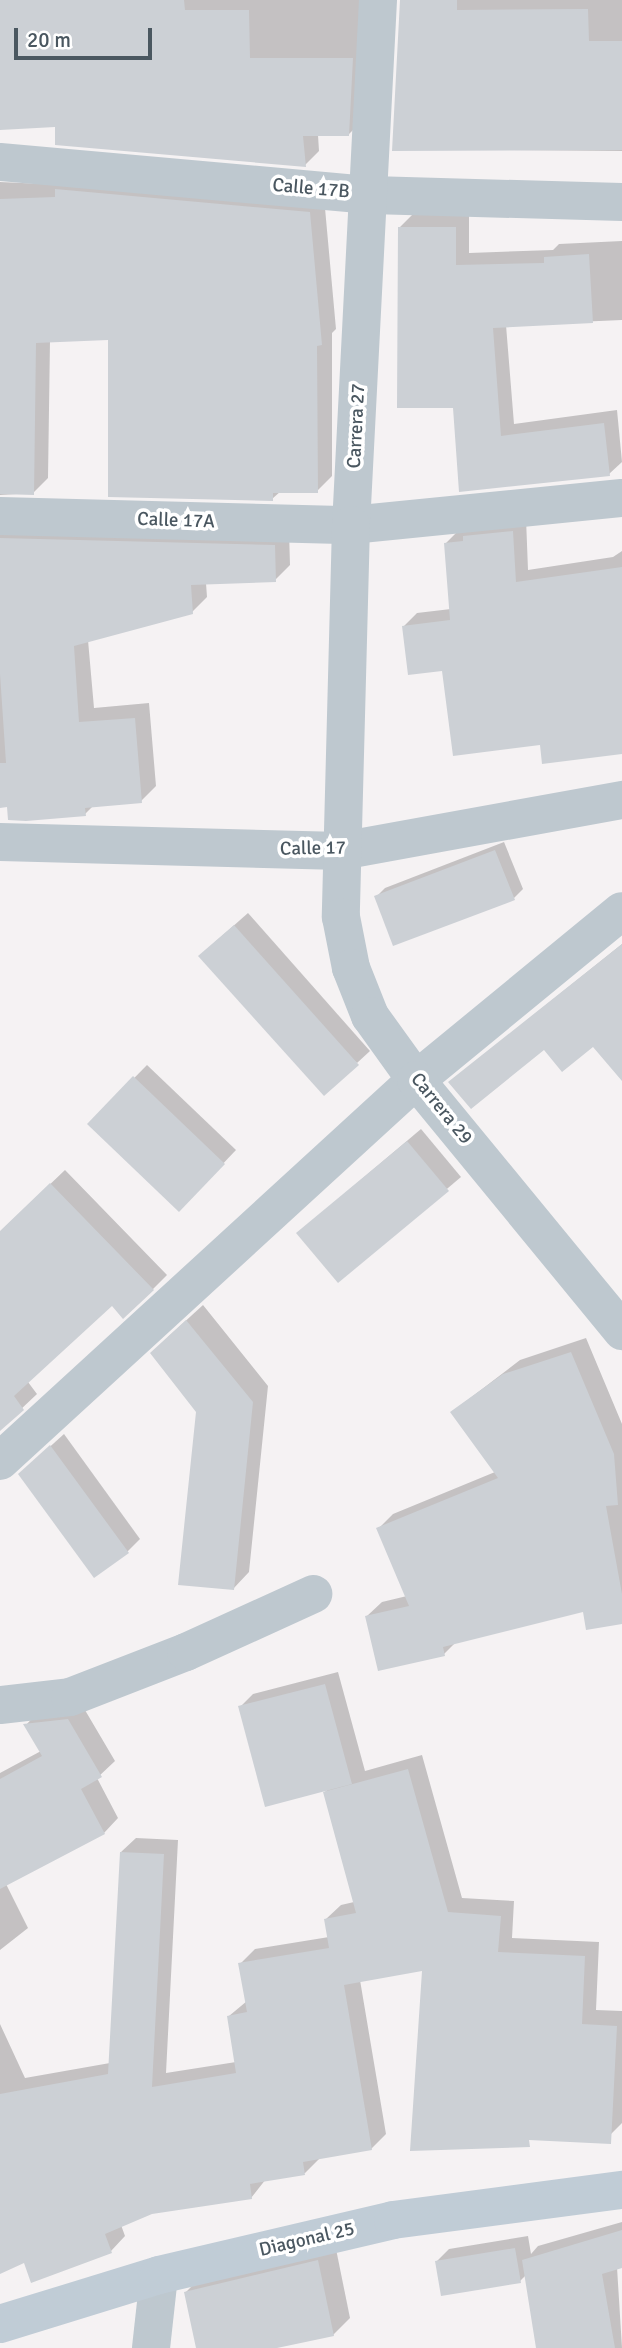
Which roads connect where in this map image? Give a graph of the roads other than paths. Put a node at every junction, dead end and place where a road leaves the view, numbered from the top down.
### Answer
1 (377, 0) edge
2 (0, 162) edge
3 (371, 195) junction
4 (622, 202) edge
5 (622, 498) edge
6 (0, 516) edge
7 (351, 526) junction
8 (622, 800) edge
9 (0, 842) edge
10 (341, 851) junction
11 (622, 911) edge
12 (416, 1080) junction
13 (622, 1331) edge
14 (0, 1461) edge
15 (313, 1594) dead end
16 (0, 1705) edge
17 (622, 2190) edge
18 (159, 2275) junction
19 (0, 2324) edge
20 (151, 2348) edge

1 - 3 street, Carrera 27
2 - 3 street, Calle 17B
3 - 4 street, Calle 17B
3 - 7 street, Carrera 27
5 - 7 street, Calle 17A
6 - 7 street, Calle 17A
7 - 10 street, Carrera 27
8 - 10 street, Calle 17
9 - 10 street, Calle 17
10 - 12 street, Carrera 29
11 - 12 street
12 - 13 street, Carrera 29
12 - 14 street
15 - 16 street
17 - 18 main road, Diagonal 25
18 - 19 main road, Diagonal 25
18 - 20 street

